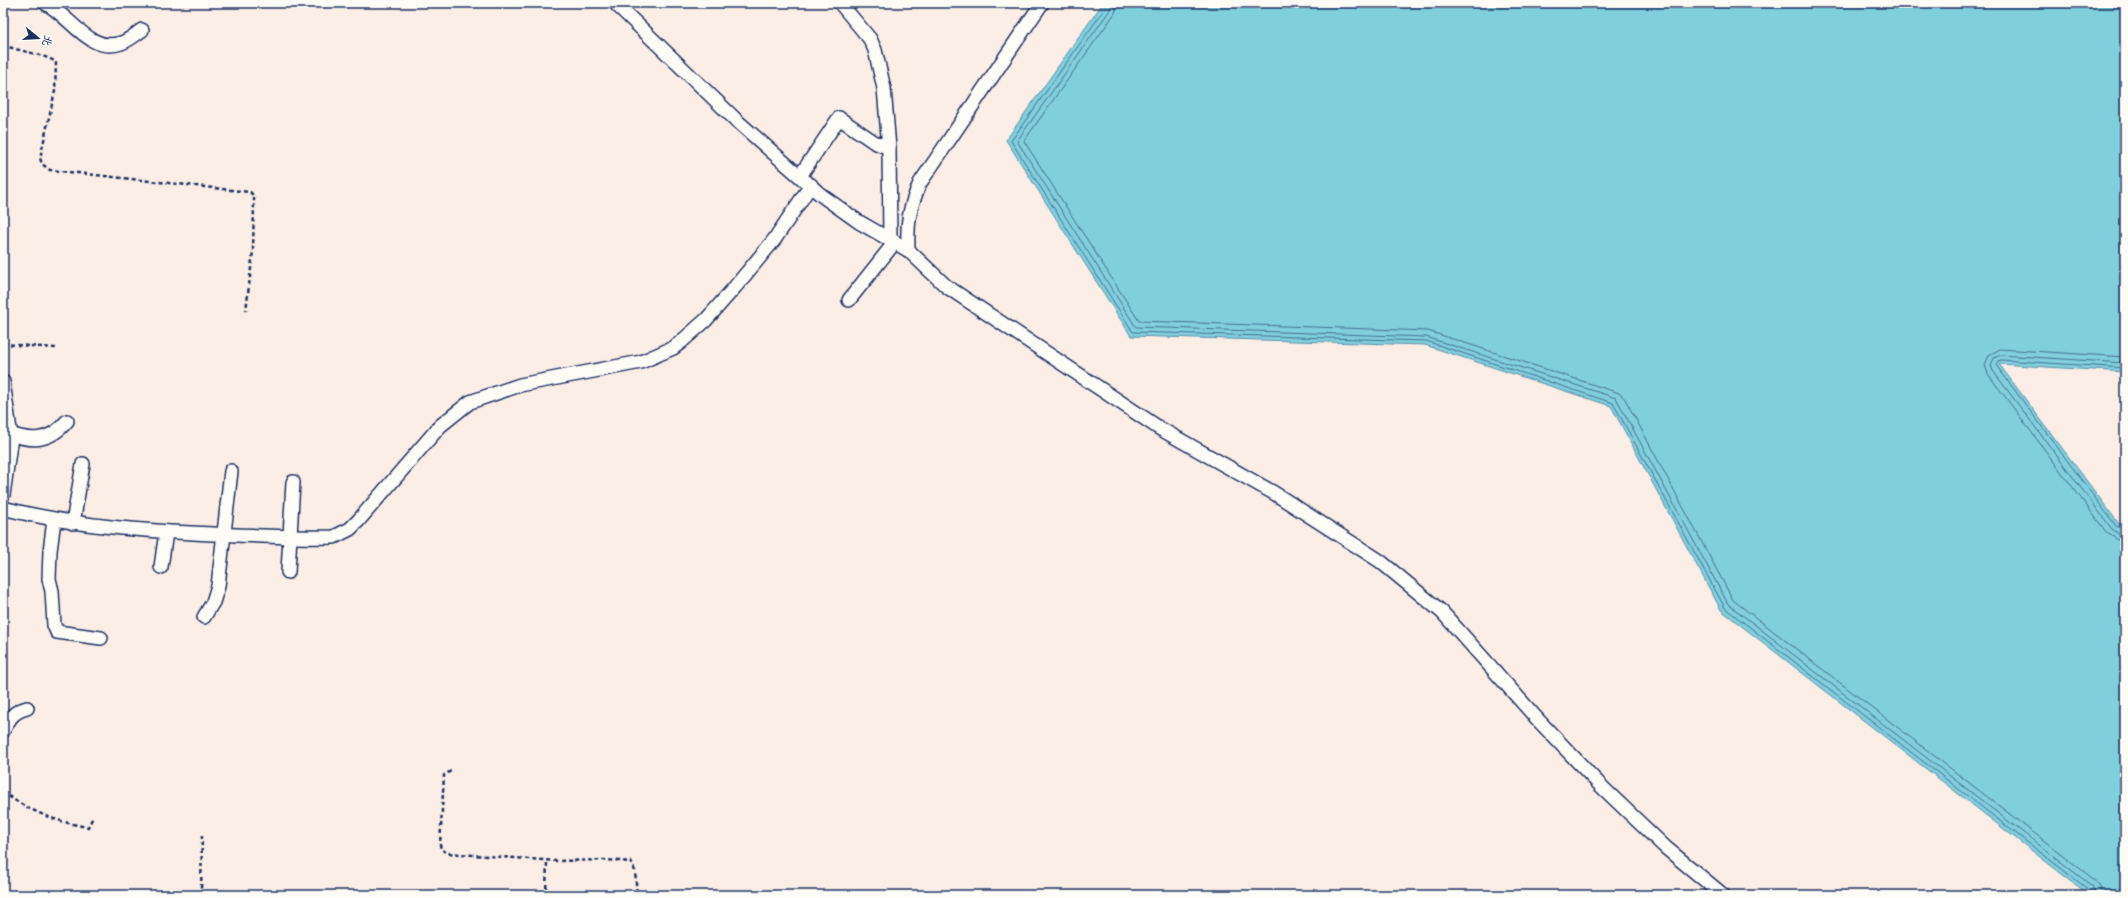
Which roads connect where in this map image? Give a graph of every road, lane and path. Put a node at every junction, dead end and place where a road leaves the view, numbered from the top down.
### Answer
1 (46, 3) edge
2 (615, 3) edge
3 (840, 3) edge
4 (1042, 3) edge
5 (142, 30) dead end
6 (3, 45) edge
7 (889, 148) junction
8 (800, 176) junction
9 (811, 185) junction
10 (892, 241) junction
11 (908, 250) junction
12 (849, 300) dead end
13 (246, 311) dead end
14 (3, 344) edge
15 (56, 348) dead end
16 (3, 382) edge
17 (68, 421) dead end
18 (7, 433) edge
19 (83, 464) dead end
20 (231, 471) dead end
21 (293, 482) dead end
22 (3, 495) edge
23 (3, 508) edge
24 (54, 520) junction
25 (73, 523) junction
26 (166, 532) junction
27 (225, 534) junction
28 (291, 537) junction
29 (161, 567) dead end
30 (288, 572) dead end
31 (204, 617) dead end
32 (101, 638) dead end
33 (27, 708) dead end
34 (3, 731) edge
35 (451, 771) dead end
36 (3, 792) edge
37 (93, 817) dead end
38 (202, 834) dead end
39 (547, 860) junction
40 (201, 895) edge
41 (546, 895) edge
42 (637, 895) edge
43 (1723, 895) edge

1 - 5 street
2 - 8 street
3 - 7 street
4 - 11 street
6 - 13 path
7 - 8 street
7 - 10 street
8 - 9 street
9 - 10 street
9 - 28 street
10 - 11 street
10 - 12 street
11 - 43 street
14 - 15 path
16 - 18 street
17 - 18 street
18 - 22 street
19 - 25 street
20 - 27 street
21 - 28 street
23 - 24 street
24 - 25 street
24 - 32 street
25 - 26 street
26 - 27 street
26 - 29 street
27 - 28 street
27 - 31 street
28 - 30 street
33 - 34 street
35 - 39 path
36 - 37 path
38 - 40 path
39 - 41 path
39 - 42 path

